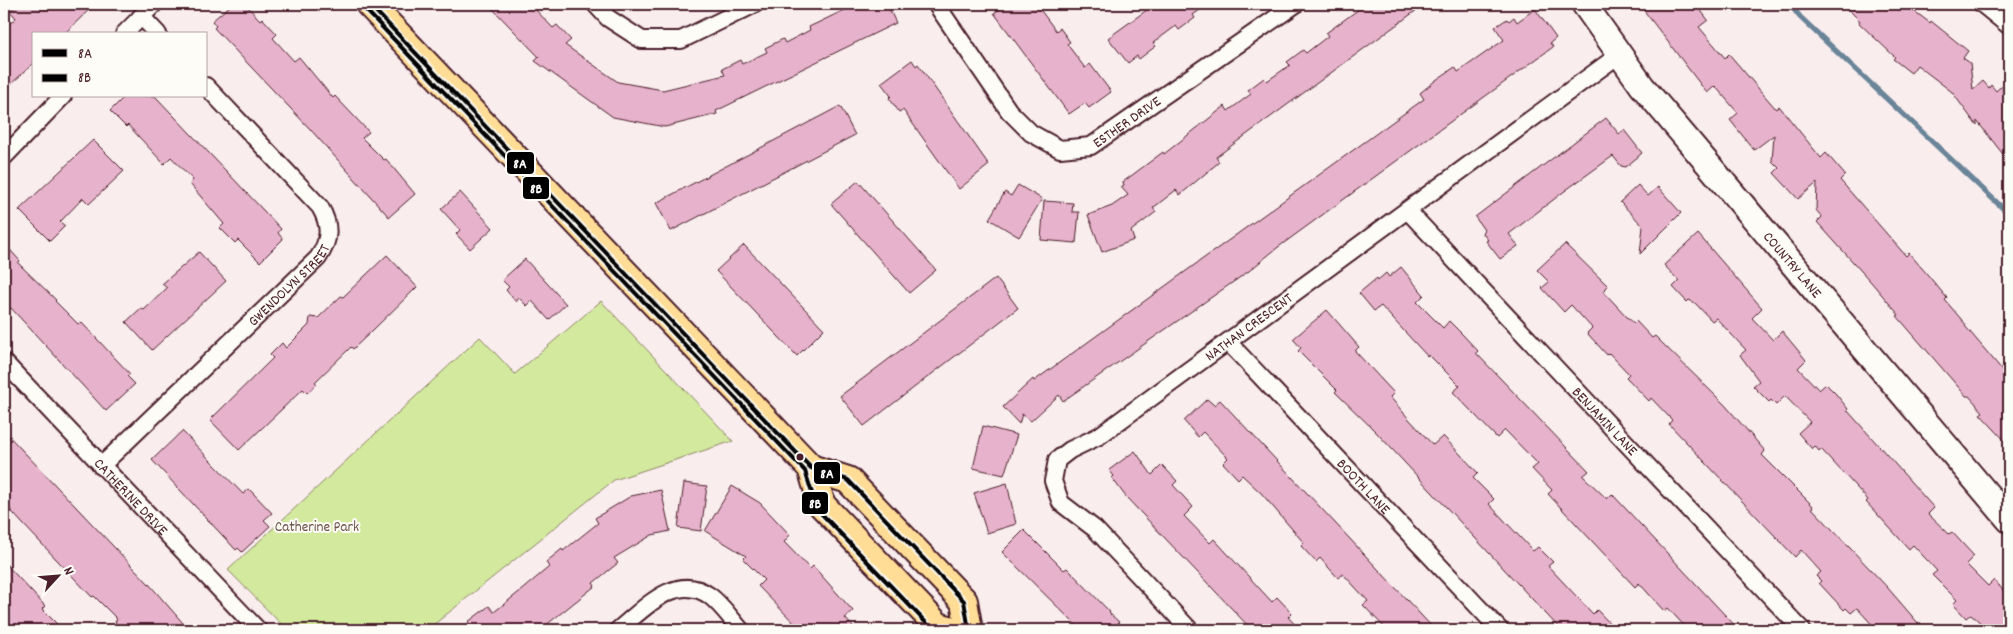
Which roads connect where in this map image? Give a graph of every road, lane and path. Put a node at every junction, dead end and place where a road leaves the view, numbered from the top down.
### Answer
1 (154, 4) edge
2 (369, 4) edge
3 (595, 4) edge
4 (756, 4) edge
5 (936, 4) edge
6 (1296, 4) edge
7 (1584, 4) edge
8 (1982, 4) edge
9 (141, 16) junction
10 (2009, 26) edge
11 (126, 32) edge
12 (156, 32) edge
13 (1620, 54) junction
14 (208, 88) edge
15 (61, 98) edge
16 (4, 157) edge
17 (1408, 211) junction
18 (1228, 342) junction
19 (4, 362) edge
20 (101, 466) junction
21 (812, 468) junction
22 (2009, 520) edge
23 (258, 630) edge
24 (618, 630) edge
25 (742, 630) edge
26 (954, 630) edge
27 (969, 630) edge
28 (1190, 630) edge
29 (1500, 630) edge
30 (1802, 630) edge

1 - 9 street
2 - 21 main road
3 - 4 street
5 - 6 street, ESTHER DRIVE
7 - 13 street, COUNTRY LANE
8 - 10 street
9 - 11 street
9 - 12 street
13 - 17 street, NATHAN CRESCENT
13 - 22 street, COUNTRY LANE
14 - 20 street, GWENDOLYN STREET
15 - 16 street
17 - 18 street, NATHAN CRESCENT
17 - 30 street, BENJAMIN LANE
18 - 28 street, NATHAN CRESCENT
18 - 29 street, BOOTH LANE
19 - 20 street, CATHERINE DRIVE
20 - 23 street, CATHERINE DRIVE
21 - 26 main road
21 - 27 main road
24 - 25 street

